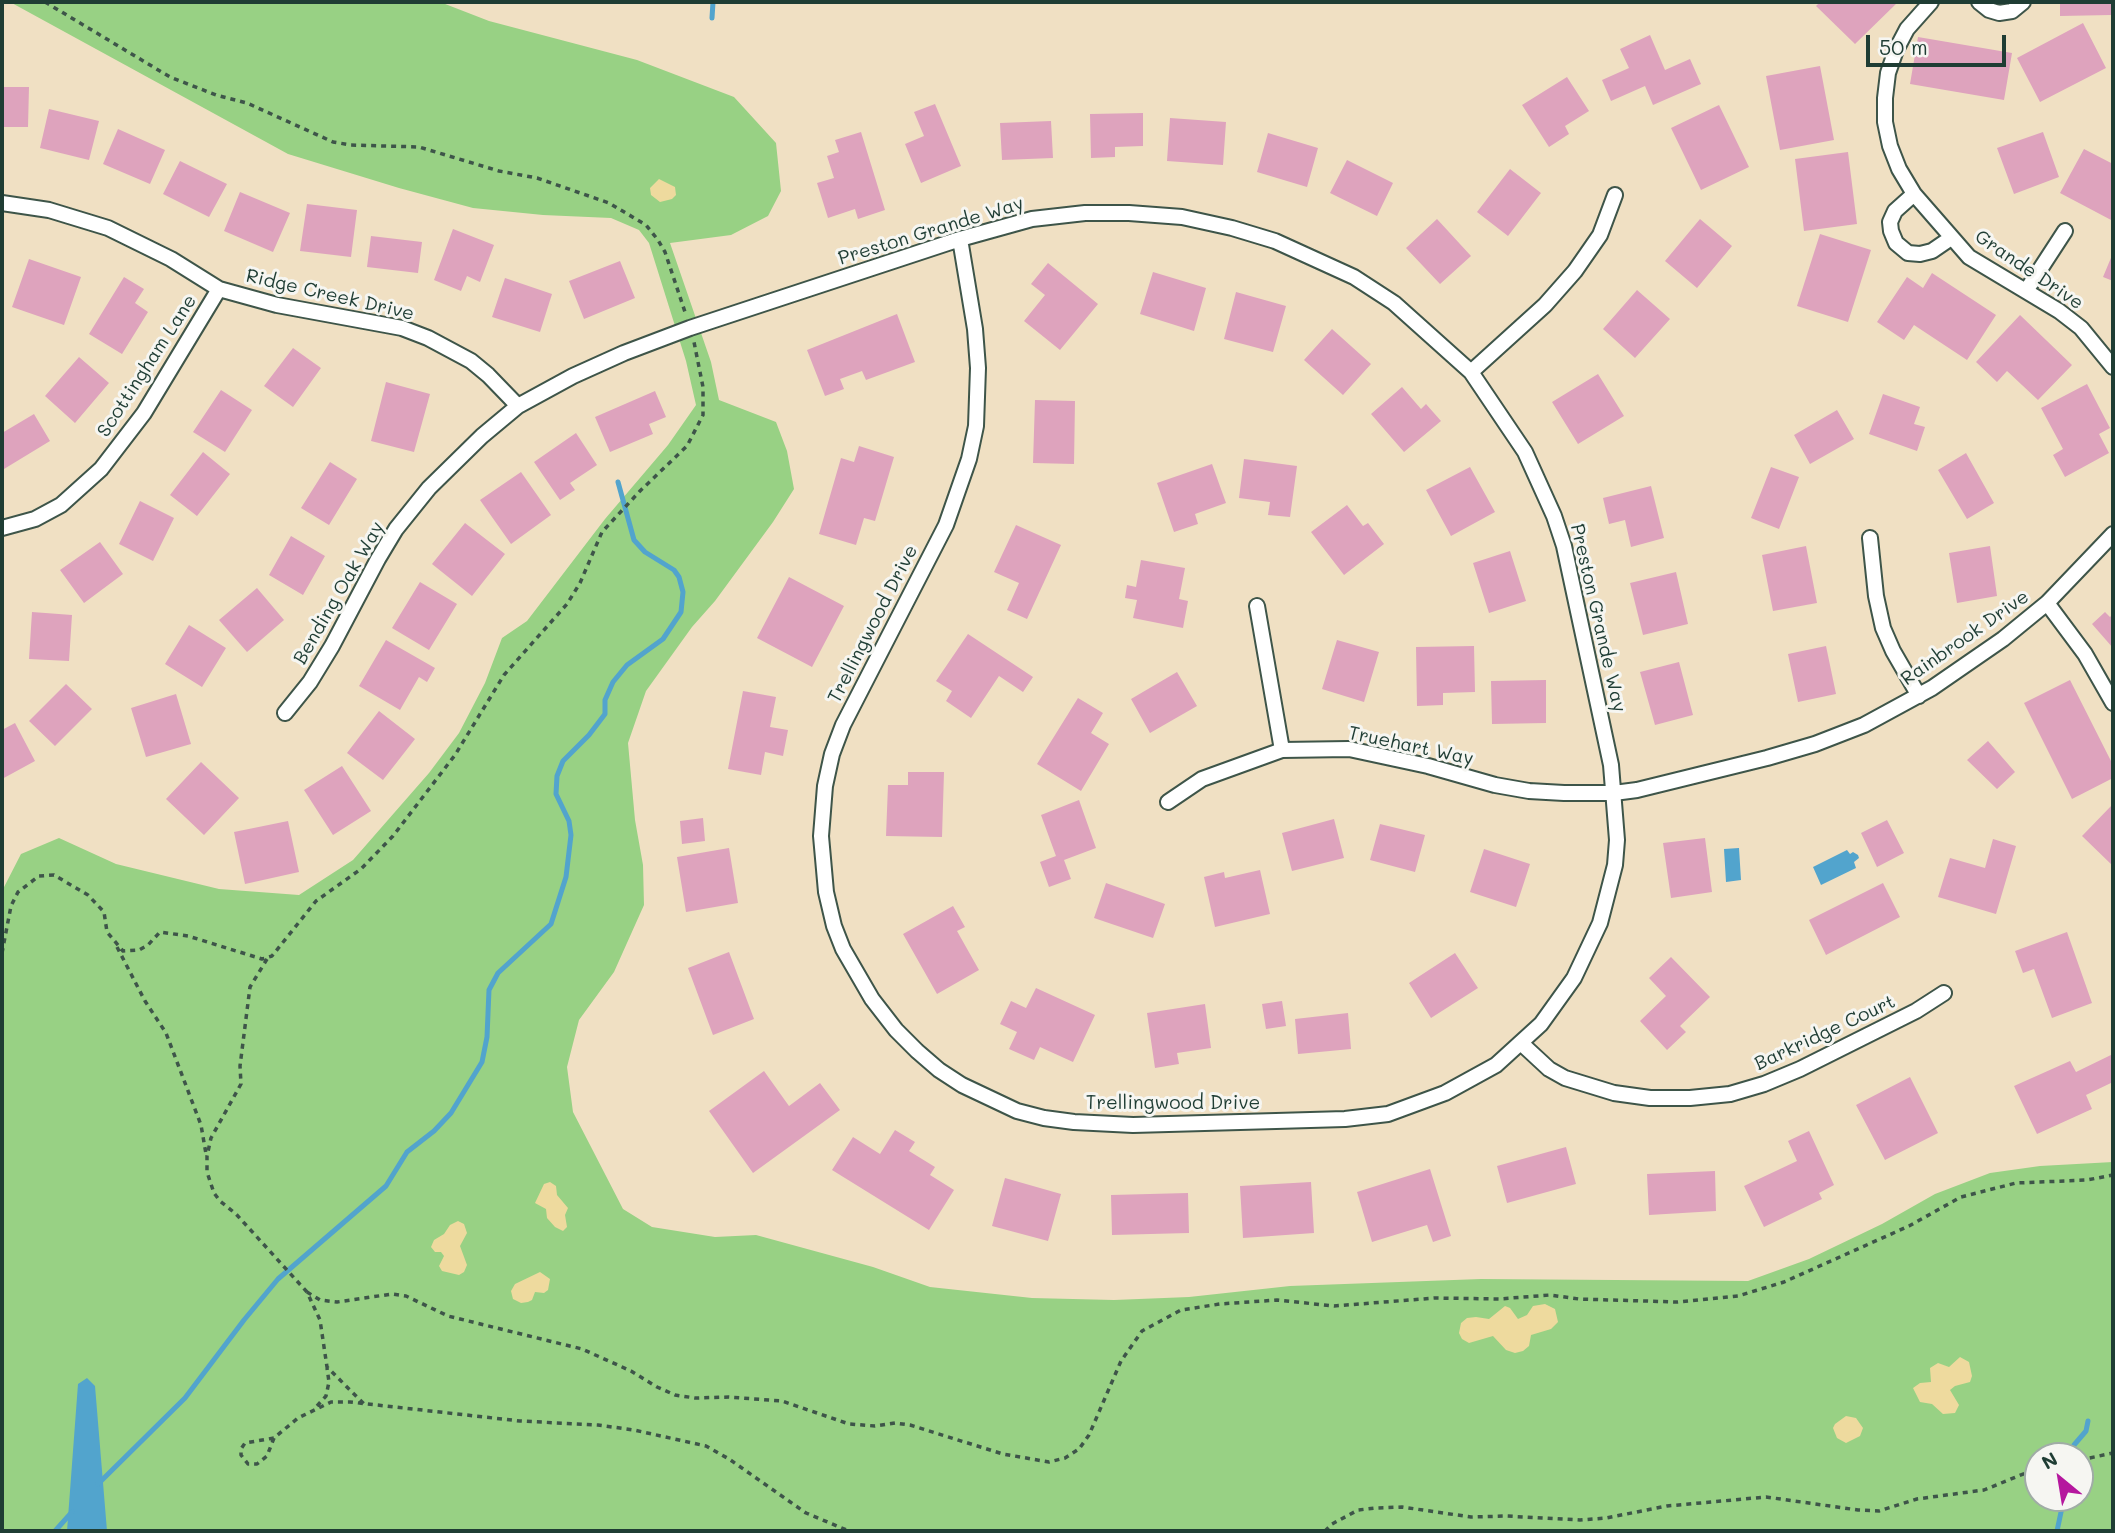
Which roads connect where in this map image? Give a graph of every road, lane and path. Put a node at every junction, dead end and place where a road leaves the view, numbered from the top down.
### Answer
1 (45, 2) edge
2 (1931, 2) edge
3 (1979, 2) edge
4 (2023, 2) edge
5 (1914, 194) junction
6 (1615, 195) dead end
7 (2, 203) edge
8 (2065, 231) dead end
9 (1951, 238) junction
10 (960, 239) junction
11 (219, 289) junction
12 (2026, 291) junction
13 (690, 328) junction
14 (2113, 367) edge
15 (1471, 372) junction
16 (518, 406) junction
17 (2, 528) edge
18 (2113, 534) edge
19 (1870, 538) dead end
20 (2048, 603) junction
21 (1257, 606) dead end
22 (1919, 696) junction
23 (2113, 703) edge
24 (285, 713) dead end
25 (1282, 750) junction
26 (1614, 793) junction
27 (1168, 802) dead end
28 (116, 945) junction
29 (2, 953) edge
30 (267, 958) junction
31 (1944, 993) dead end
32 (1522, 1044) junction
33 (207, 1156) junction
34 (2113, 1175) edge
35 (307, 1292) junction
36 (327, 1367) junction
37 (364, 1404) junction
38 (316, 1408) junction
39 (274, 1438) junction
40 (2113, 1453) edge
41 (2094, 1458) edge
42 (2024, 1472) edge
43 (849, 1531) edge
44 (1325, 1531) edge

1 - 13 path
2 - 5 street, Grande Drive
3 - 4 street
5 - 9 street, Grande Drive
5 - 9 street, Grande Drive
6 - 15 street
7 - 11 street, Ridge Creek Drive
8 - 12 street
9 - 12 street, Grande Drive
10 - 13 street, Preston Grande Way
10 - 15 street, Preston Grande Way
10 - 32 street, Trellingwood Drive
11 - 16 street, Ridge Creek Drive
11 - 17 street, Scottingham Lane
12 - 14 street, Grande Drive
13 - 16 street, Preston Grande Way
13 - 30 path
15 - 26 street, Preston Grande Way
16 - 24 street, Bending Oak Way
18 - 20 street, Rainbrook Drive
19 - 22 street
20 - 22 street, Rainbrook Drive
20 - 23 street
21 - 25 street
22 - 26 street, Rainbrook Drive
25 - 26 street, Truehart Way
25 - 27 street, Truehart Way
26 - 32 street, Trellingwood Drive
28 - 29 path
28 - 30 path
28 - 33 path
30 - 33 path
31 - 32 street, Barkridge Court
33 - 35 path
34 - 35 path
35 - 36 path
36 - 37 path
36 - 38 path
37 - 38 path
37 - 43 path
38 - 39 path
39 - 39 path
40 - 41 path
42 - 44 path

